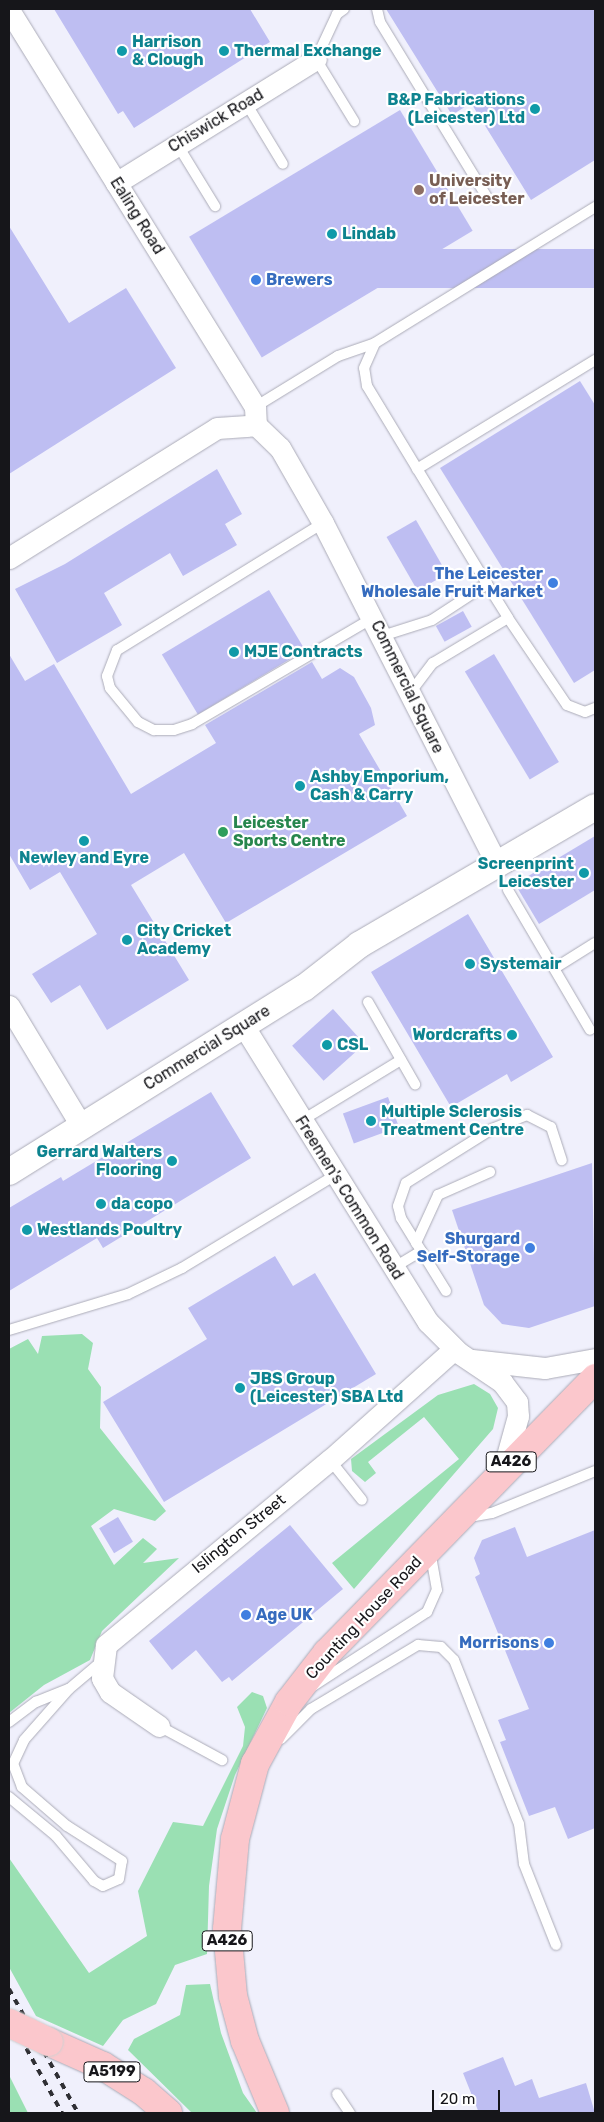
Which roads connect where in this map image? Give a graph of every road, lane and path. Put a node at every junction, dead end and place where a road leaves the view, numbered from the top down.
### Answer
1 (344, 9) edge
2 (377, 9) edge
3 (9, 10) edge
4 (316, 59) junction
5 (246, 103) junction
6 (354, 121) dead end
7 (177, 144) junction
8 (283, 164) dead end
9 (116, 183) junction
10 (488, 199) dead end
11 (216, 206) dead end
12 (595, 207) edge
13 (375, 342) junction
14 (595, 360) edge
15 (255, 416) junction
16 (417, 469) junction
17 (323, 523) junction
18 (9, 558) edge
19 (487, 584) junction
20 (508, 618) junction
21 (378, 627) junction
22 (410, 693) junction
23 (595, 708) edge
24 (595, 807) edge
25 (496, 862) junction
26 (508, 890) dead end
27 (595, 943) edge
28 (556, 968) junction
29 (368, 1002) dead end
30 (9, 1008) edge
31 (243, 1025) junction
32 (590, 1030) dead end
33 (401, 1060) junction
34 (415, 1084) dead end
35 (300, 1121) junction
36 (82, 1126) junction
37 (562, 1160) dead end
38 (9, 1172) edge
39 (490, 1172) dead end
40 (334, 1176) junction
41 (419, 1247) junction
42 (394, 1268) junction
43 (446, 1291) dead end
44 (9, 1330) edge
45 (461, 1354) junction
46 (595, 1359) edge
47 (595, 1378) edge
48 (330, 1460) junction
49 (503, 1470) junction
50 (595, 1471) edge
51 (362, 1500) dead end
52 (456, 1520) junction
53 (430, 1548) junction
54 (101, 1662) junction
55 (68, 1688) junction
56 (289, 1702) junction
57 (9, 1722) edge
58 (159, 1726) joint
59 (222, 1760) dead end
60 (255, 1764) junction
61 (9, 1797) edge
62 (556, 1945) dead end
63 (9, 2023) edge
64 (337, 2094) dead end
65 (168, 2113) edge
66 (275, 2113) edge
67 (350, 2113) edge

1 - 4 lane
2 - 10 lane
3 - 9 street, Ealing Road
4 - 5 street, Chiswick Road
4 - 6 lane
5 - 7 street, Chiswick Road
5 - 8 lane
7 - 9 street, Chiswick Road
7 - 11 lane
9 - 15 street, Ealing Road
12 - 13 lane
13 - 15 lane
13 - 16 lane
14 - 16 lane
15 - 17 street, Commercial Square
15 - 18 street
16 - 19 lane
17 - 21 street, Commercial Square
17 - 21 lane
19 - 20 lane
19 - 21 lane
20 - 22 lane
20 - 23 lane
21 - 22 street, Commercial Square
22 - 25 street, Commercial Square
24 - 25 street
25 - 31 street, Commercial Square
26 - 28 lane
27 - 28 lane
28 - 32 lane
29 - 33 lane
30 - 36 street
31 - 35 street, Freemen's Common Road
31 - 36 street, Commercial Square
33 - 34 lane
33 - 35 lane
35 - 40 street, Freemen's Common Road
36 - 38 street, Commercial Square
37 - 41 lane
39 - 41 lane
40 - 42 street, Freemen's Common Road
40 - 44 lane
41 - 42 lane
41 - 43 lane
42 - 45 street, Freemen's Common Road
45 - 46 street
45 - 48 street, Islington Street
45 - 49 street, Freemen's Common Road
47 - 49 main road, Counting House Road / A426
48 - 51 lane
48 - 54 street, Islington Street
49 - 52 main road, Counting House Road / A426
50 - 52 lane
52 - 53 main road, Counting House Road / A426
53 - 56 main road, Counting House Road / A426
53 - 56 lane
54 - 55 lane
54 - 58 street
55 - 57 lane
55 - 61 lane
56 - 60 main road, Counting House Road / A426
58 - 59 lane
60 - 62 lane
60 - 66 main road, Counting House Road / A426
63 - 65 main road, A5199, bridge
64 - 67 lane

